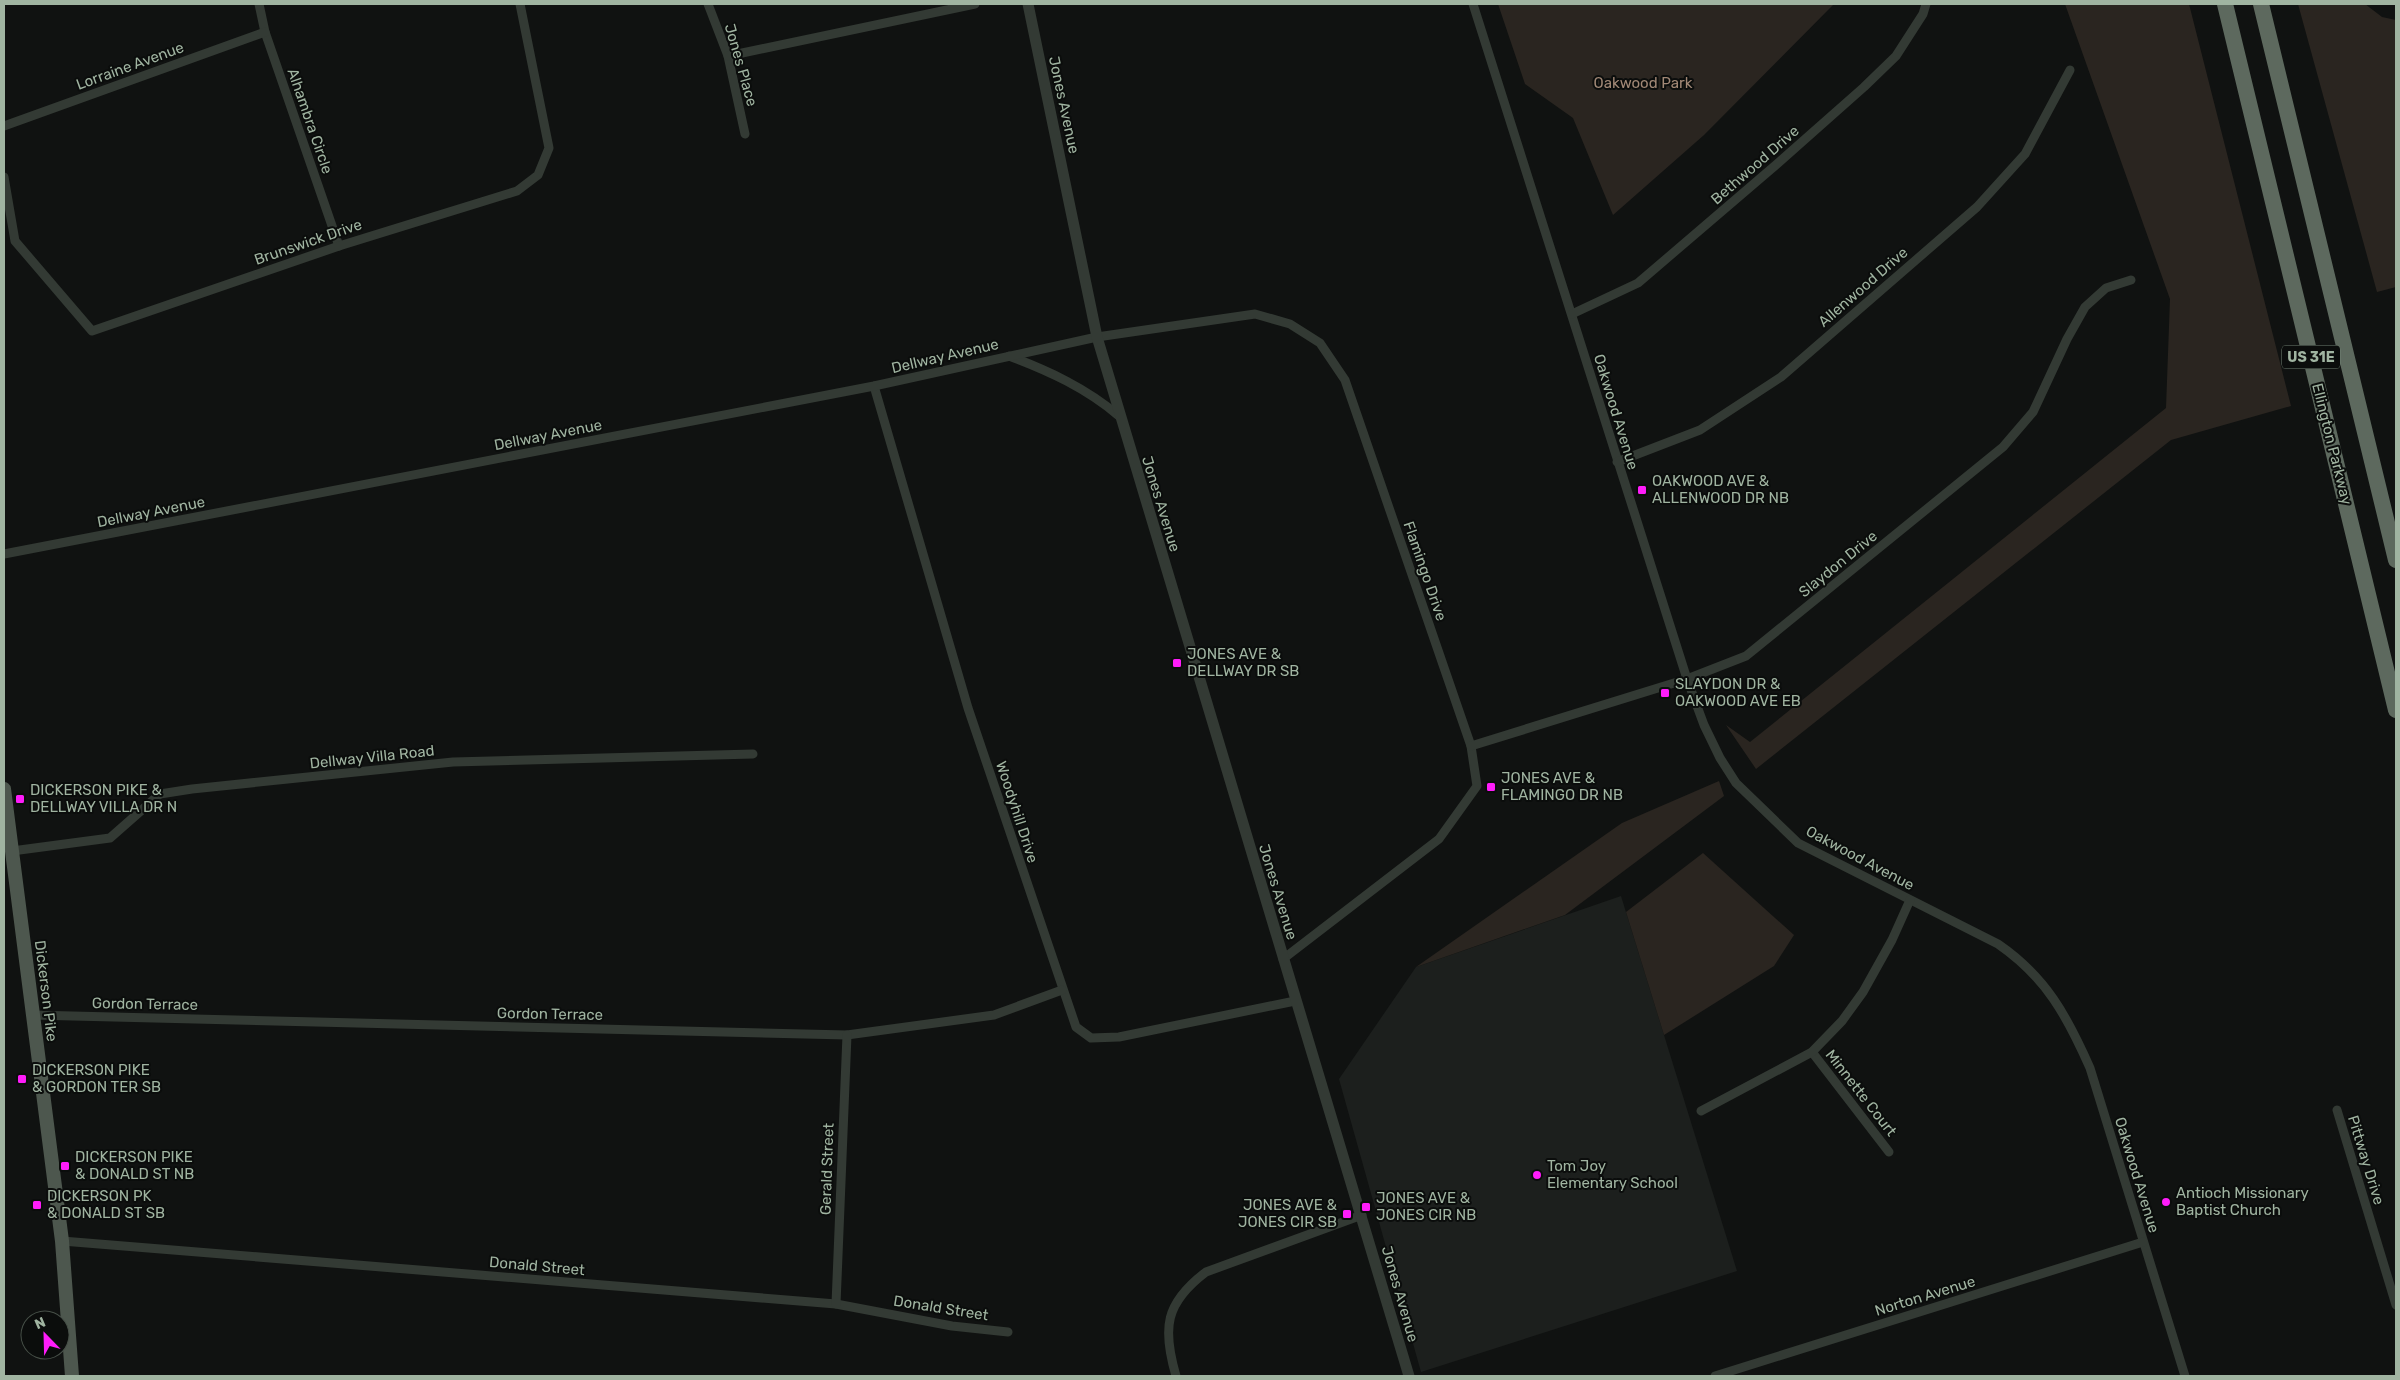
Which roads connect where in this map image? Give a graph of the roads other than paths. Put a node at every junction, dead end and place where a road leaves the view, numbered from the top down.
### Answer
1 (259, 4) edge
2 (520, 4) edge
3 (708, 4) edge
4 (975, 4) edge
5 (1028, 4) edge
6 (1473, 4) edge
7 (1926, 4) edge
8 (2225, 4) edge
9 (2261, 4) edge
10 (266, 32) junction
11 (728, 56) junction
12 (2070, 70) dead end
13 (4, 126) edge
14 (745, 134) dead end
15 (4, 177) edge
16 (339, 246) junction
17 (2131, 280) dead end
18 (1572, 314) junction
19 (1097, 337) junction
20 (1009, 356) junction
21 (874, 386) junction
22 (1119, 416) junction
23 (1617, 462) junction
24 (4, 554) edge
25 (2396, 560) edge
26 (1687, 679) junction
27 (2396, 710) edge
28 (1471, 746) junction
29 (753, 754) dead end
30 (4, 789) edge
31 (12, 851) junction
32 (1910, 900) junction
33 (1283, 960) junction
34 (1062, 990) junction
35 (1295, 1002) junction
36 (32, 1015) junction
37 (847, 1035) junction
38 (1812, 1052) junction
39 (2337, 1110) dead end
40 (1701, 1111) dead end
41 (1889, 1152) dead end
42 (1362, 1215) junction
43 (62, 1241) junction
44 (2143, 1242) junction
45 (836, 1304) junction
46 (2396, 1305) edge
47 (1008, 1332) dead end
48 (72, 1376) edge
49 (1176, 1376) edge
50 (1409, 1376) edge
51 (1715, 1376) edge
52 (2185, 1376) edge

1 - 10 street, Alhambra Circle
2 - 16 street, Brunswick Drive
3 - 11 street, Jones Place
4 - 11 street
5 - 19 street, Jones Avenue
6 - 18 street, Oakwood Avenue
7 - 18 street, Bethwood Drive
8 - 27 highway, Ellington Parkway / US 31E
9 - 25 highway, US 31E
10 - 13 street, Lorraine Avenue
10 - 16 street, Alhambra Circle
11 - 14 street, Jones Place
12 - 23 street, Allenwood Drive
15 - 16 street, Brunswick Drive
17 - 26 street, Slaydon Drive
18 - 23 street, Oakwood Avenue
19 - 20 street, Dellway Avenue
19 - 22 street, Jones Avenue
19 - 28 street, Flamingo Drive
20 - 21 street, Dellway Avenue
20 - 22 street
21 - 24 street, Dellway Avenue
21 - 34 street, Woodyhill Drive
22 - 33 street, Jones Avenue
23 - 26 street, Oakwood Avenue
26 - 28 street, Slaydon Drive
26 - 32 street, Oakwood Avenue
28 - 33 street, Flamingo Drive
29 - 31 street, Dellway Villa Road
30 - 31 main road, Dickerson Pike
31 - 36 main road, Dickerson Pike
32 - 38 street
32 - 44 street, Oakwood Avenue
33 - 35 street, Jones Avenue
34 - 35 street, Woodyhill Drive
34 - 37 street, Gordon Terrace
35 - 42 street, Jones Avenue
36 - 37 street, Gordon Terrace
36 - 43 main road, Dickerson Pike
37 - 45 street, Gerald Street
38 - 40 street
38 - 41 street, Minnette Court
39 - 46 street, Pittway Drive
42 - 49 street
42 - 50 street, Jones Avenue
43 - 45 street, Donald Street
43 - 48 main road, Dickerson Pike
44 - 51 street, Norton Avenue
44 - 52 street, Oakwood Avenue
45 - 47 street, Donald Street

